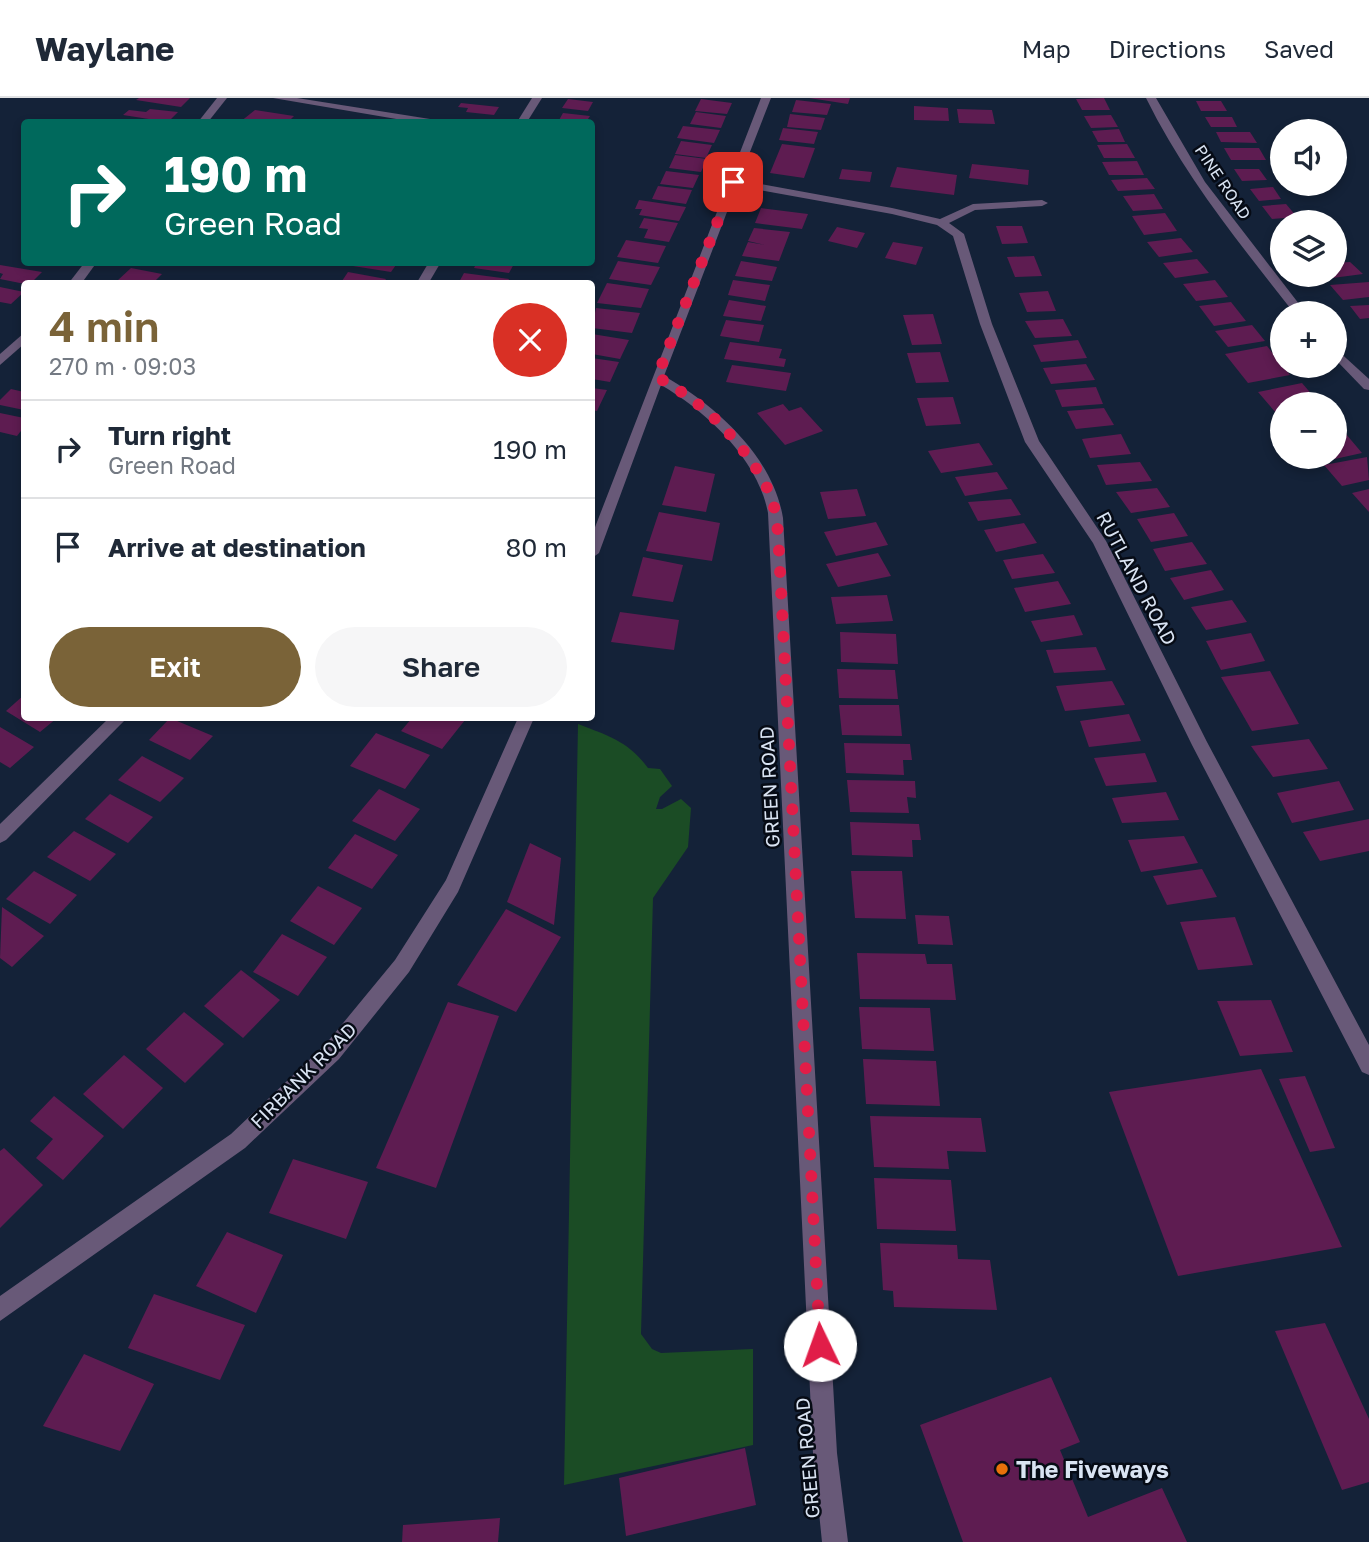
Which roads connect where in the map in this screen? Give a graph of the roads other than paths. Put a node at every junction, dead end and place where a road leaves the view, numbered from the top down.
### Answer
1 (222, 98) edge
2 (278, 98) edge
3 (537, 98) edge
4 (766, 98) edge
5 (1151, 98) edge
6 (205, 119) edge
7 (411, 119) edge
8 (524, 119) edge
9 (733, 182) junction
10 (1042, 203) dead end
11 (941, 223) junction
12 (88, 266) edge
13 (77, 280) edge
14 (1291, 301) edge
15 (21, 340) edge
16 (0, 361) edge
17 (1347, 364) edge
18 (657, 377) junction
19 (1369, 386) edge
20 (595, 545) edge
21 (116, 721) edge
22 (525, 721) edge
23 (0, 835) edge
24 (1369, 1065) edge
25 (0, 1310) edge
26 (835, 1542) edge

1 - 6 street
2 - 7 street
3 - 8 street
4 - 9 street
5 - 14 street, PINE ROAD
9 - 11 street
9 - 18 street
10 - 11 street
11 - 24 street, RUTLAND ROAD
12 - 13 street
15 - 16 street
17 - 19 street
18 - 20 street
18 - 26 street, GREEN ROAD
21 - 23 street
22 - 25 street, FIRBANK ROAD

